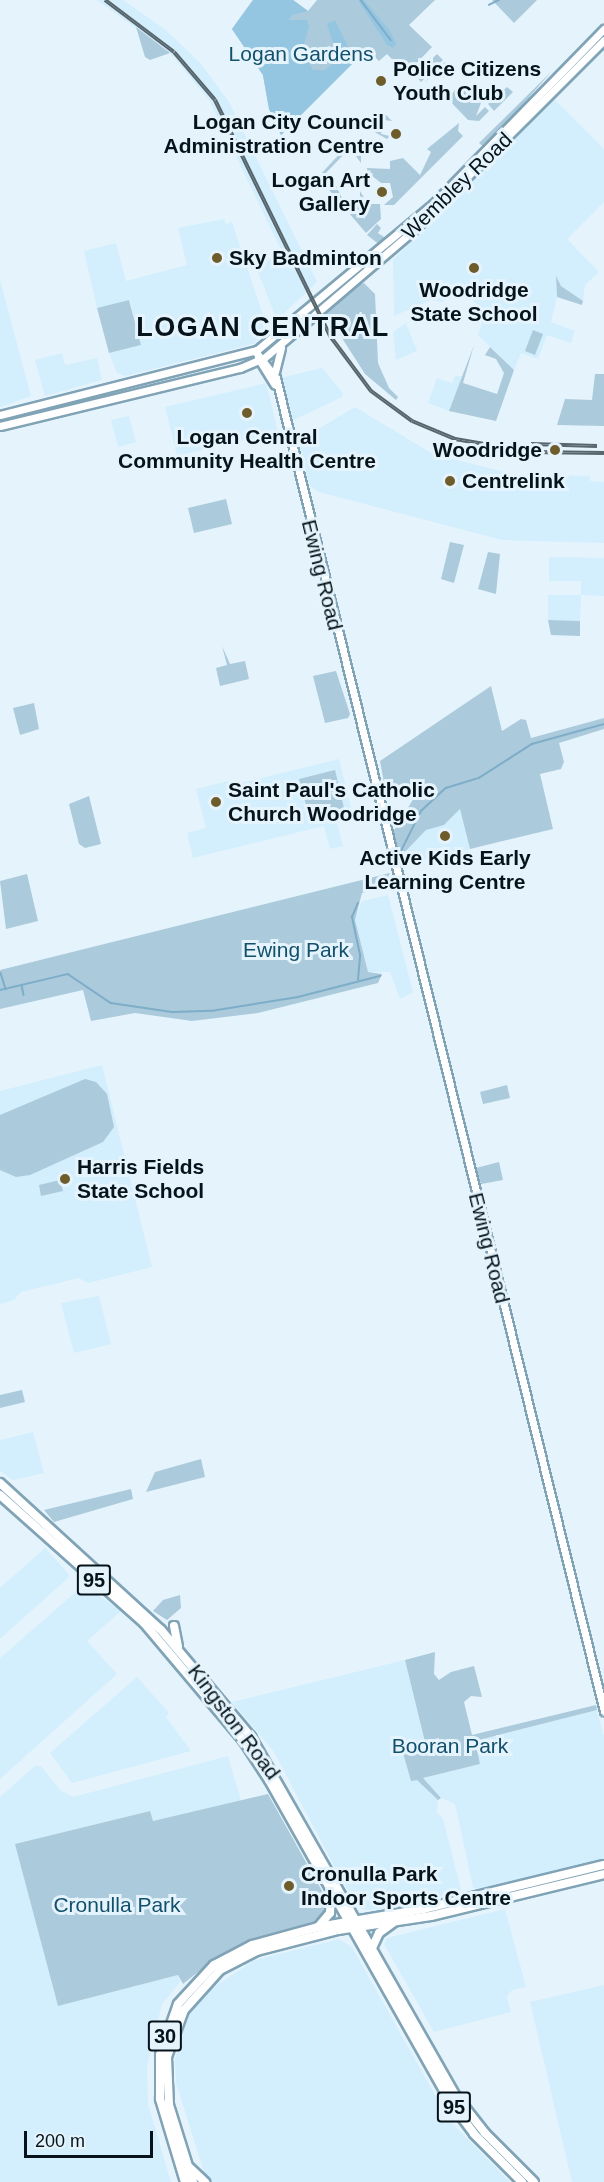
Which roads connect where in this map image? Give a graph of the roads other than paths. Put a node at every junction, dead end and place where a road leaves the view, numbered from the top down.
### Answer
1 (604, 29) edge
2 (604, 40) edge
3 (285, 341) junction
4 (255, 351) junction
5 (262, 359) junction
6 (240, 368) junction
7 (273, 378) junction
8 (111, 388) junction
9 (112, 398) junction
10 (0, 416) edge
11 (0, 426) edge
12 (0, 1483) edge
13 (0, 1495) edge
14 (155, 1624) junction
15 (178, 1648) junction
16 (604, 1711) edge
17 (604, 1865) edge
18 (604, 1874) edge
19 (331, 1893) junction
20 (396, 1921) junction
21 (353, 1923) junction
22 (318, 1927) junction
23 (338, 1930) junction
24 (359, 1942) junction
25 (372, 1948) junction
26 (188, 2168) junction
27 (185, 2182) edge
28 (193, 2182) edge
29 (205, 2182) edge
30 (522, 2182) edge
31 (534, 2182) edge

1 - 4 main road, Wembley Road
2 - 3 main road, Wembley Road
3 - 5 main road, Wembley Road
3 - 7 main road
4 - 5 main road, Ewing Road
4 - 8 main road, Wembley Road
5 - 6 main road, Wembley Road
5 - 7 main road, Ewing Road
6 - 7 main road
6 - 9 main road, Wembley Road
7 - 16 main road, Ewing Road
8 - 9 main road
8 - 10 main road, Wembley Road
9 - 11 main road, Wembley Road
12 - 14 main road, Kingston Road / 95
13 - 19 main road, Kingston Road / 95
14 - 15 main road, Kingston Road / 95
14 - 15 main road
15 - 21 main road, Kingston Road / 95
17 - 21 main road, 30
18 - 20 main road, 30
19 - 21 main road, Kingston Road / 95
19 - 22 main road
20 - 21 main road, 30
20 - 25 main road
21 - 22 main road, 30
21 - 23 main road, 30
21 - 24 main road, Kingston Road / 95
21 - 25 main road, Kingston Road / 95
22 - 27 main road, 30
23 - 24 main road
23 - 26 main road, 30
24 - 30 main road, Kingston Road / 95
25 - 31 main road, Kingston Road / 95
26 - 28 main road, 30
26 - 29 main road

